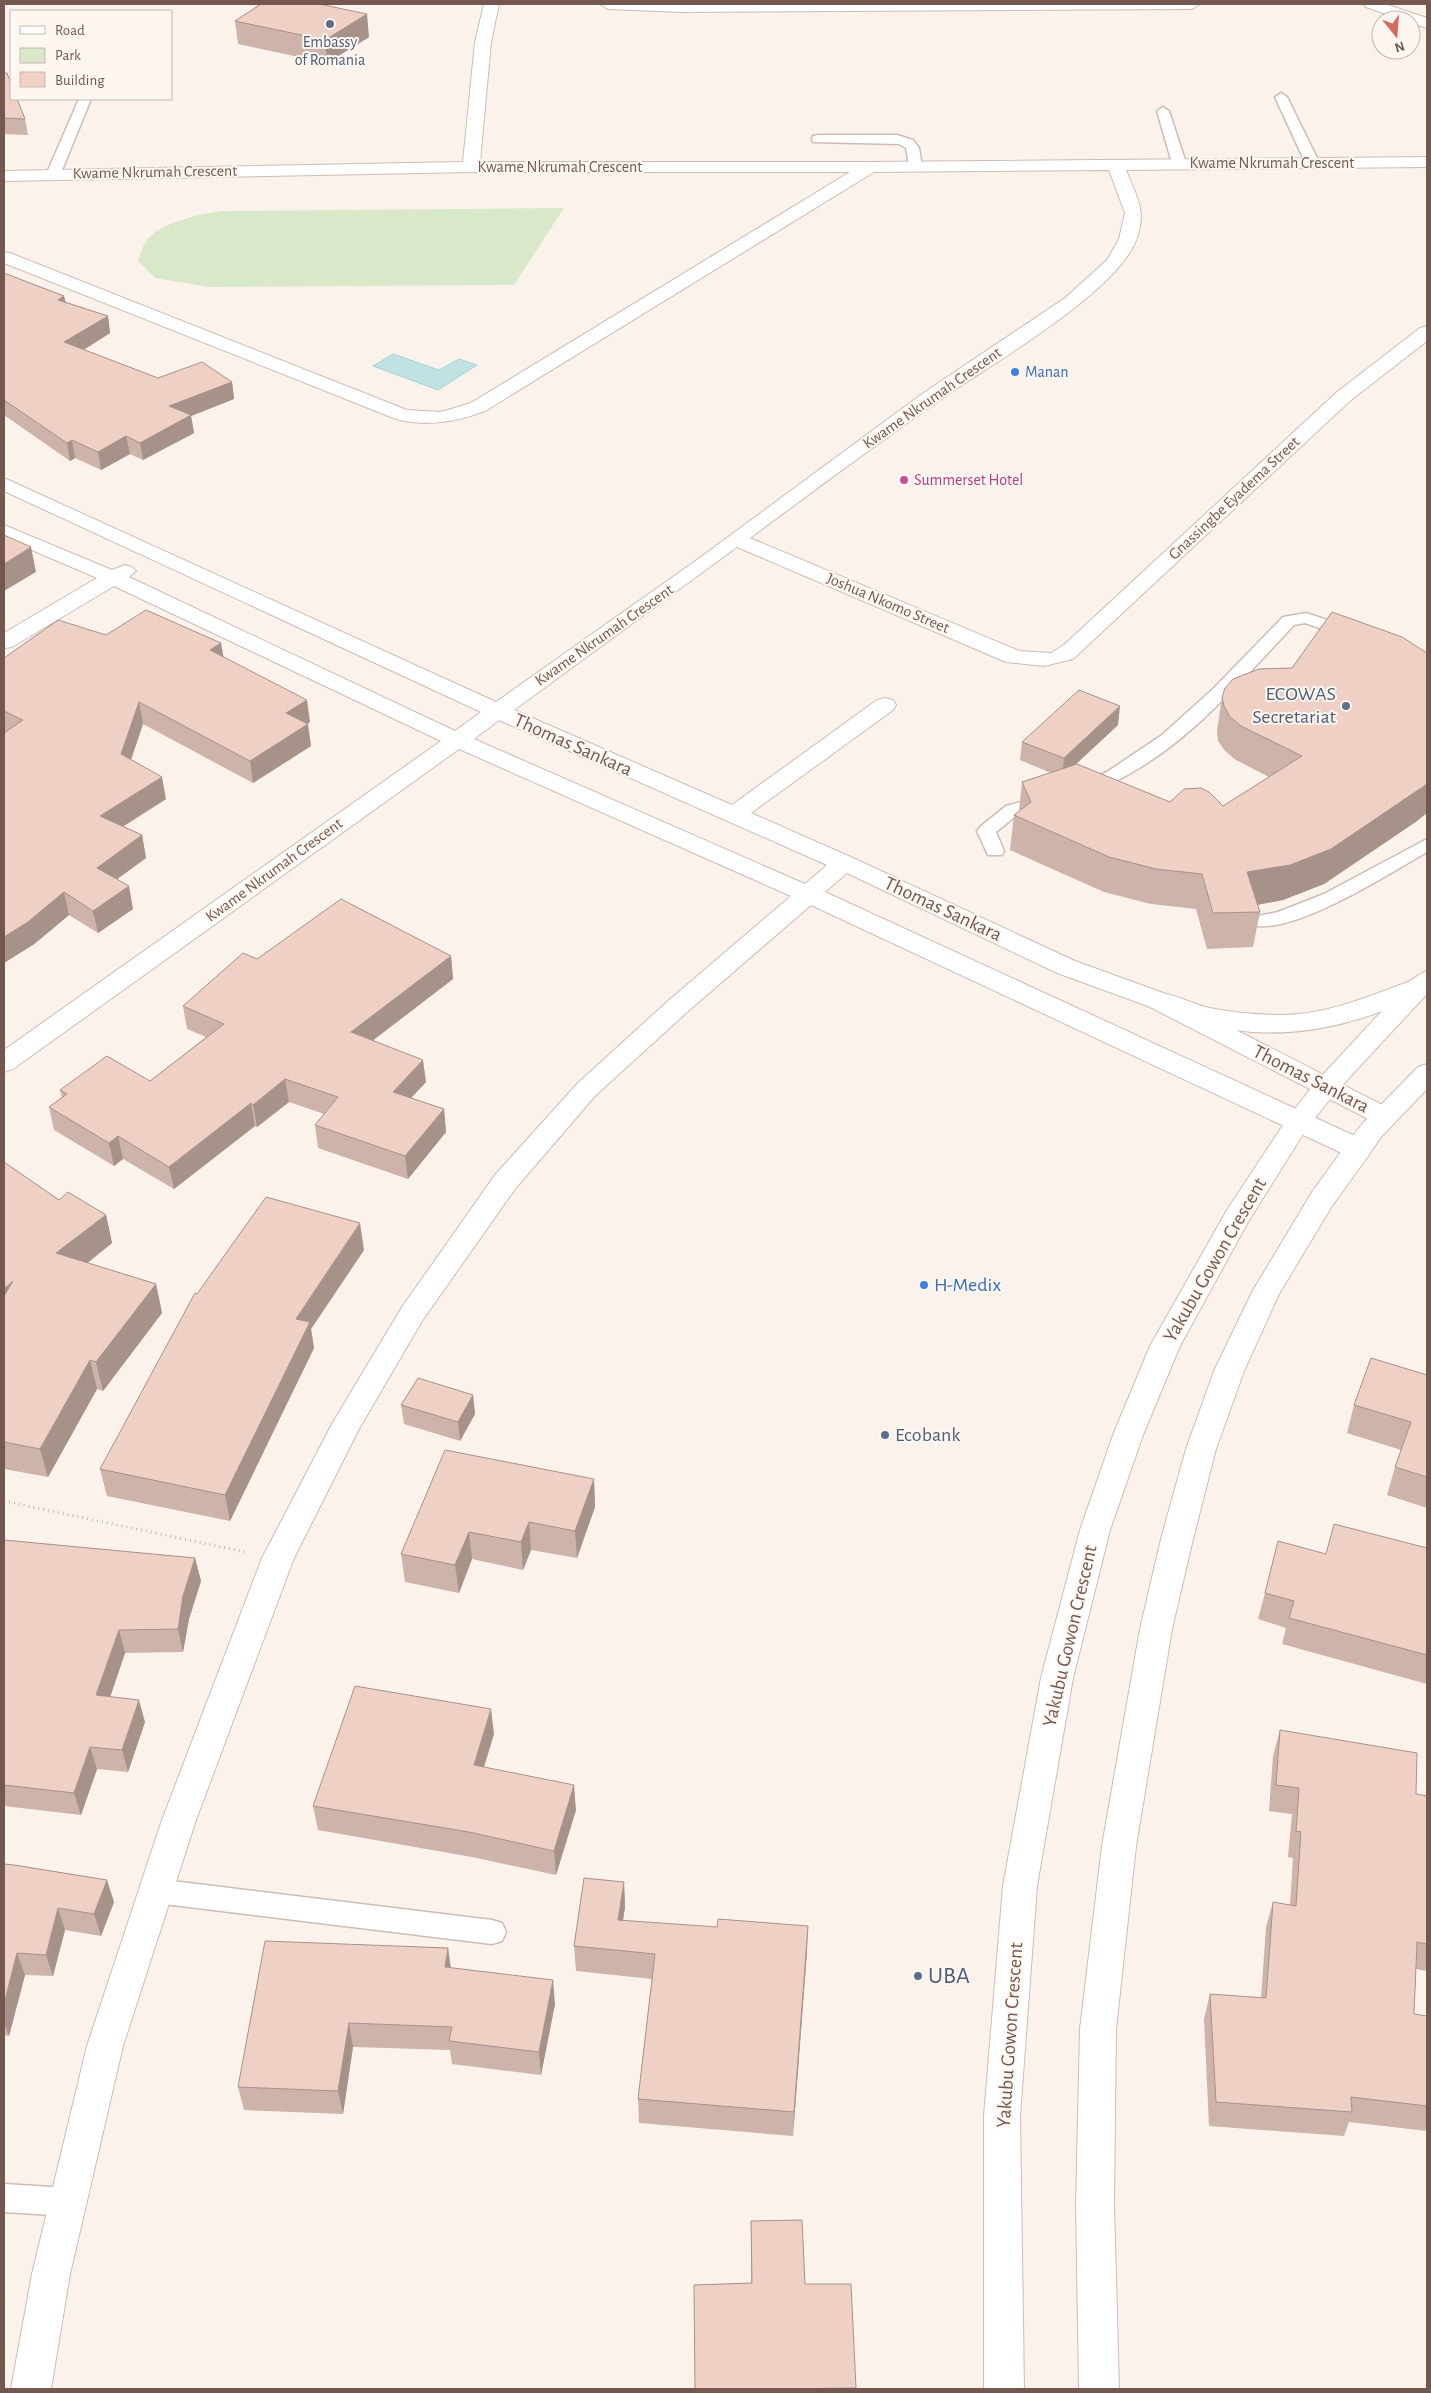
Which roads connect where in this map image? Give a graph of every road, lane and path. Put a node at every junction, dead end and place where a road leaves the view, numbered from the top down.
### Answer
1 (491, 4) edge
2 (608, 4) edge
3 (1192, 4) edge
4 (1371, 4) edge
5 (1427, 23) edge
6 (1281, 97) dead end
7 (85, 100) edge
8 (1163, 111) dead end
9 (818, 138) dead end
10 (1312, 162) junction
11 (1427, 162) edge
12 (1179, 163) junction
13 (1116, 165) junction
14 (471, 167) junction
15 (870, 167) junction
16 (915, 167) junction
17 (53, 175) junction
18 (4, 176) edge
19 (4, 257) edge
20 (1427, 332) edge
21 (4, 484) edge
22 (4, 531) edge
23 (735, 539) junction
24 (153, 553) junction
25 (114, 578) junction
26 (1362, 638) edge
27 (4, 642) edge
28 (1042, 661) joint
29 (885, 705) dead end
30 (497, 711) junction
31 (457, 740) junction
32 (733, 815) junction
33 (1427, 845) edge
34 (995, 851) dead end
35 (844, 863) junction
36 (808, 894) junction
37 (1258, 921) edge
38 (1425, 981) edge
39 (1157, 1000) junction
40 (4, 1063) edge
41 (1427, 1073) edge
42 (1326, 1087) junction
43 (1385, 1117) junction
44 (1298, 1122) junction
45 (1358, 1149) junction
46 (4, 1501) edge
47 (278, 1558) junction
48 (156, 1891) junction
49 (492, 1932) dead end
50 (4, 2198) edge
51 (68, 2202) junction
52 (31, 2389) edge
53 (1004, 2389) edge
54 (1099, 2389) edge

1 - 14 street
2 - 3 street
4 - 5 street
6 - 10 lane
7 - 17 lane
8 - 12 lane
9 - 16 lane
10 - 11 street, Kwame Nkrumah Crescent
10 - 12 street, Kwame Nkrumah Crescent
12 - 13 street, Kwame Nkrumah Crescent
13 - 16 street, Kwame Nkrumah Crescent
13 - 23 street, Kwame Nkrumah Crescent
14 - 15 street, Kwame Nkrumah Crescent
14 - 17 street, Kwame Nkrumah Crescent
15 - 16 street, Kwame Nkrumah Crescent
15 - 19 street
17 - 18 street, Kwame Nkrumah Crescent
20 - 28 street, Gnassingbe Eyadema Street
21 - 24 street, Thomas Sankara
22 - 25 street
23 - 28 street, Joshua Nkomo Street
23 - 30 street, Kwame Nkrumah Crescent
24 - 25 street
24 - 30 street, Thomas Sankara
25 - 27 street
25 - 31 street
26 - 34 lane
29 - 32 street
30 - 31 street, Kwame Nkrumah Crescent
30 - 32 street, Thomas Sankara
31 - 36 street
31 - 40 street, Kwame Nkrumah Crescent
32 - 35 street, Thomas Sankara
33 - 37 lane
35 - 36 street
35 - 39 street, Thomas Sankara
36 - 44 street
36 - 47 street
38 - 39 street
38 - 42 street, Yakubu Gowon Crescent
39 - 42 street, Thomas Sankara
41 - 43 street
42 - 43 street, Thomas Sankara
42 - 44 street, Yakubu Gowon Crescent
43 - 45 street
44 - 45 street
44 - 53 street, Yakubu Gowon Crescent
45 - 54 street
46 - 47 path
47 - 48 street
48 - 49 lane
48 - 51 street
50 - 51 lane
51 - 52 street

